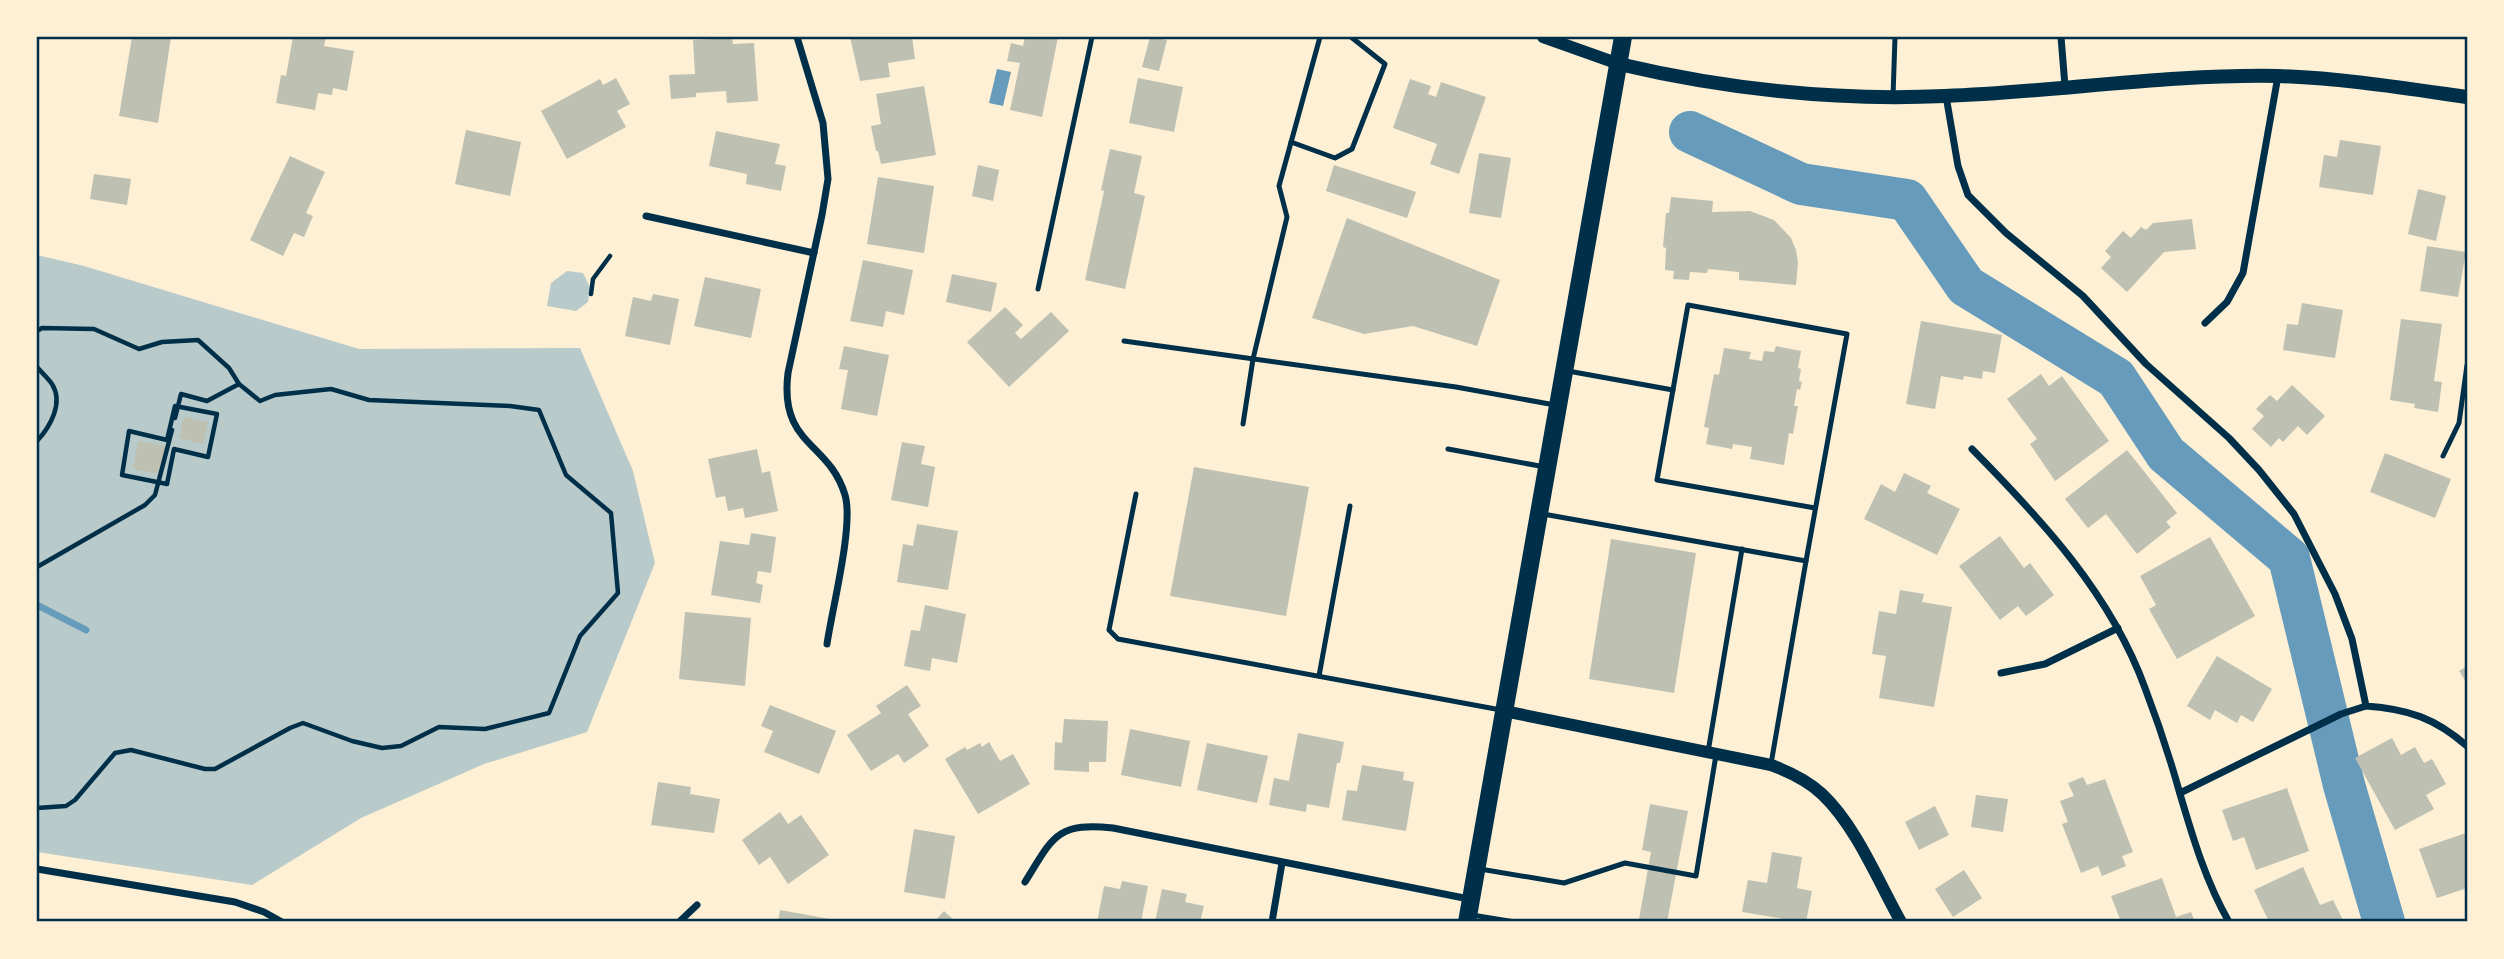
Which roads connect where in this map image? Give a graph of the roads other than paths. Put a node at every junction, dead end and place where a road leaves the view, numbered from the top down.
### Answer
1 (797, 37) edge
2 (1092, 37) edge
3 (1320, 37) edge
4 (1351, 37) edge
5 (1543, 37) edge
6 (1623, 37) edge
7 (1895, 37) edge
8 (2061, 37) edge
9 (1619, 64) junction
10 (2278, 76) junction
11 (2065, 86) junction
12 (1946, 96) junction
13 (1893, 97) junction
14 (2467, 97) edge
15 (1291, 142) junction
16 (646, 216) dead end
17 (814, 253) junction
18 (1038, 289) dead end
19 (2205, 323) dead end
20 (1124, 341) dead end
21 (1253, 359) junction
22 (2467, 365) edge
23 (1565, 370) junction
24 (1673, 390) junction
25 (1559, 405) junction
26 (1243, 424) dead end
27 (1448, 449) dead end
28 (1972, 449) dead end
29 (2443, 456) dead end
30 (1548, 467) junction
31 (1136, 494) dead end
32 (1350, 506) dead end
33 (1815, 509) junction
34 (1539, 513) junction
35 (1742, 549) junction
36 (1806, 561) junction
37 (2118, 628) junction
38 (827, 644) dead end
39 (2001, 673) dead end
40 (1319, 676) junction
41 (2366, 706) junction
42 (1504, 711) junction
43 (2467, 746) edge
44 (1712, 753) junction
45 (1771, 765) junction
46 (2180, 793) junction
47 (1282, 863) junction
48 (37, 869) edge
49 (1476, 869) junction
50 (1025, 882) dead end
51 (697, 905) dead end
52 (1469, 912) edge
53 (282, 922) edge
54 (679, 922) edge
55 (1272, 922) edge
56 (1516, 922) edge
57 (1901, 922) edge
58 (2229, 922) edge

1 - 17 street
2 - 18 lane
3 - 15 lane
4 - 15 lane
5 - 9 street
6 - 9 main road
7 - 13 lane
8 - 11 street
9 - 13 main road
9 - 23 main road
10 - 11 main road
10 - 14 main road
10 - 19 street
11 - 12 main road
12 - 13 main road
12 - 41 street
15 - 21 lane
16 - 17 street
17 - 38 street
20 - 21 lane
21 - 25 lane
21 - 26 lane
22 - 29 lane
23 - 24 lane
23 - 25 main road
24 - 33 lane
24 - 33 lane
25 - 30 main road
27 - 30 lane
28 - 37 street
30 - 34 main road
31 - 40 lane
32 - 40 lane
33 - 36 lane
34 - 35 lane
34 - 42 main road
35 - 36 lane
35 - 44 lane
36 - 45 lane
37 - 39 street
37 - 46 street
40 - 42 lane
41 - 43 street
41 - 46 street
42 - 44 street
42 - 49 main road
44 - 45 street
44 - 49 lane
45 - 57 street
46 - 58 street
47 - 50 street
47 - 52 street
47 - 55 street
48 - 53 street
49 - 52 main road
51 - 54 street
52 - 56 lane

